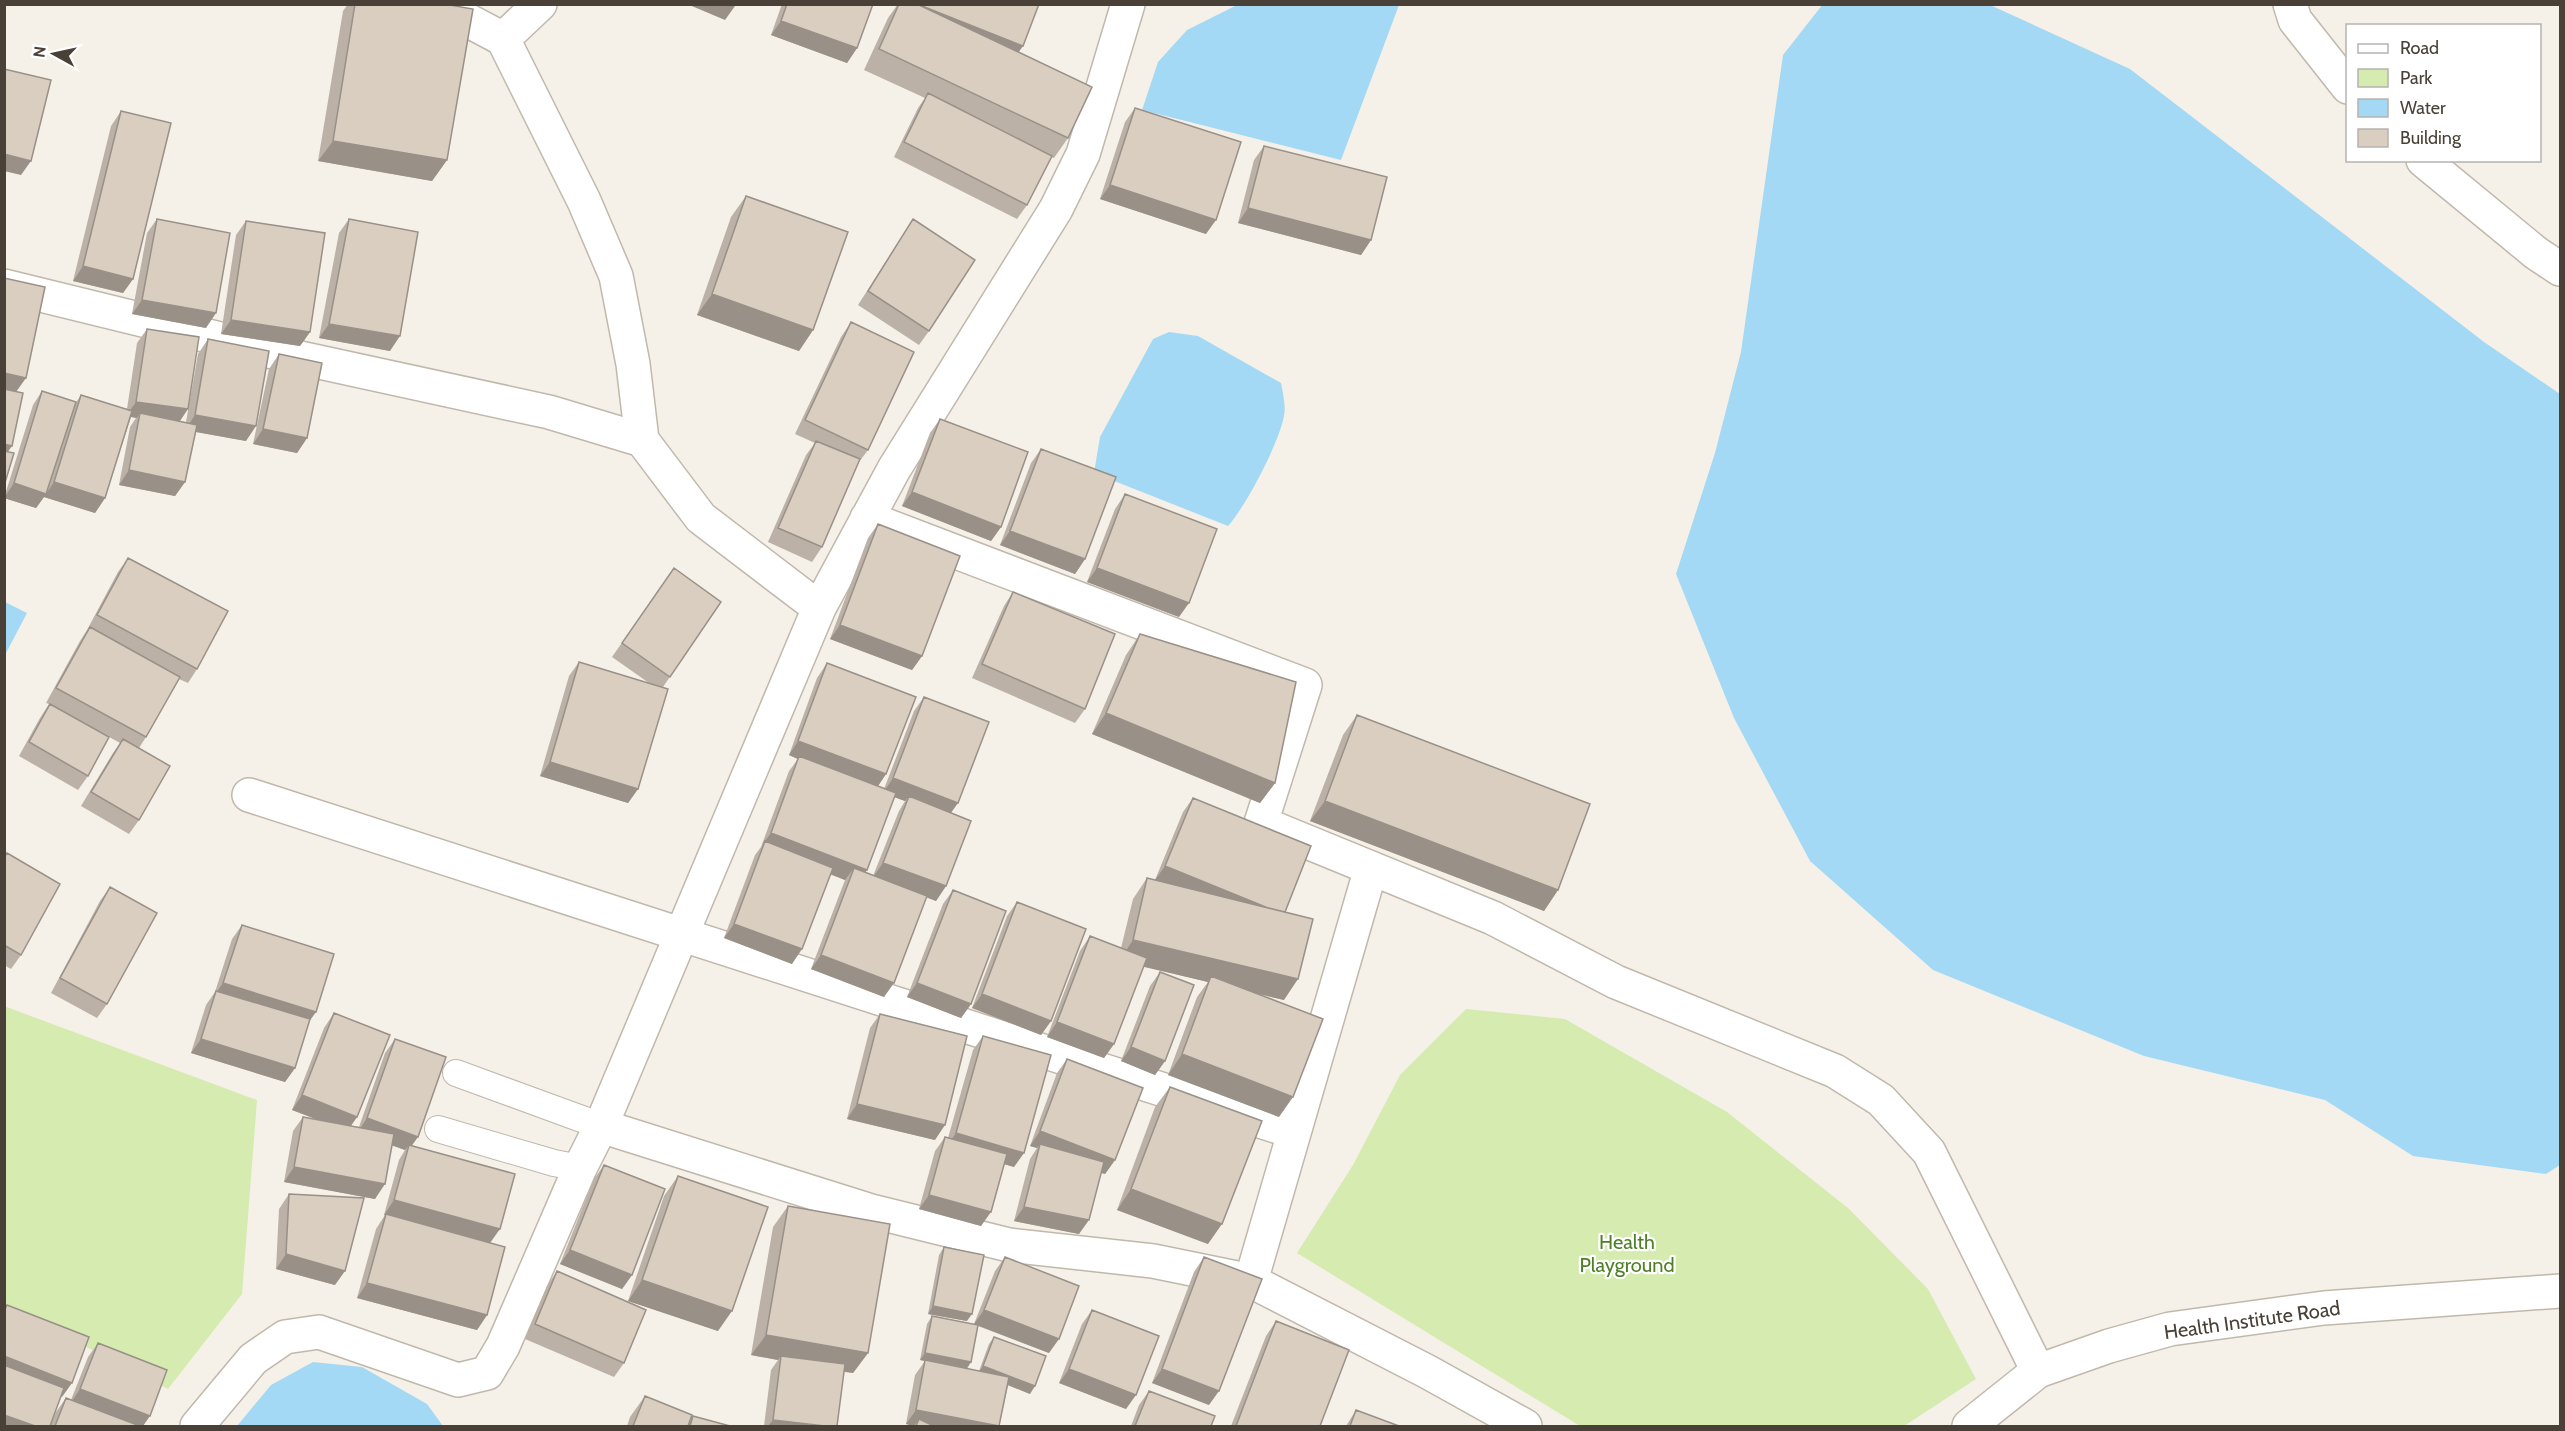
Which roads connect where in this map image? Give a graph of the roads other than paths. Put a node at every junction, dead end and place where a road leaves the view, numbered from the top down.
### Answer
1 (437, 4) edge
2 (540, 4) edge
3 (1128, 4) edge
4 (2290, 4) edge
5 (503, 39) junction
6 (2346, 84) edge
7 (2425, 162) edge
8 (2560, 269) edge
9 (4, 286) edge
10 (642, 440) junction
11 (867, 518) junction
12 (819, 608) junction
13 (249, 795) dead end
14 (1371, 868) junction
15 (681, 936) junction
16 (456, 1073) dead end
17 (601, 1126) junction
18 (438, 1129) dead end
19 (1294, 1132) junction
20 (580, 1168) junction
21 (1251, 1281) junction
22 (2560, 1290) edge
23 (2038, 1371) junction
24 (197, 1426) edge
25 (1525, 1426) edge
26 (1969, 1426) edge

1 - 5 street
2 - 5 street
3 - 11 street
4 - 6 street
5 - 10 street
7 - 8 street
9 - 10 street
10 - 12 street
11 - 12 street
11 - 14 street
12 - 15 street
13 - 15 street
14 - 19 street
14 - 23 street
15 - 17 street
15 - 19 street
16 - 17 lane
17 - 20 street
17 - 21 street
18 - 20 lane
19 - 21 street
20 - 24 street
21 - 25 street
22 - 23 street, Health Institute Road
23 - 26 street, Health Institute Road

